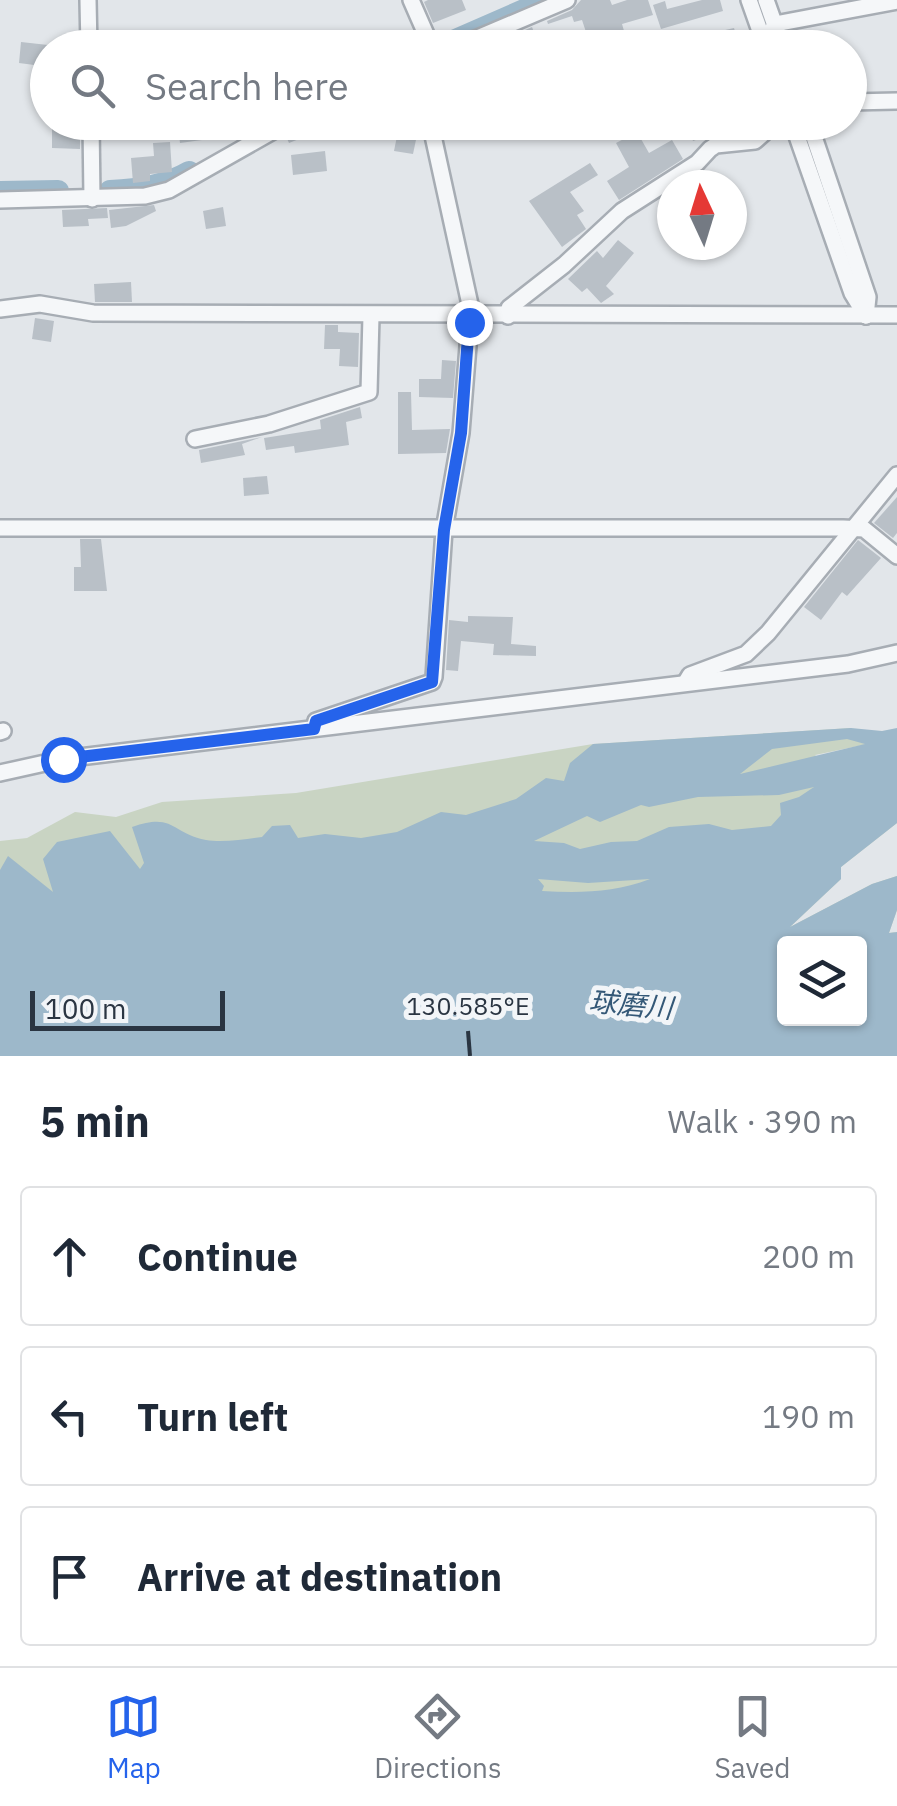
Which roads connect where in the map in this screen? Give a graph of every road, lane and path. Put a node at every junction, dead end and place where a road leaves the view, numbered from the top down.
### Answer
1 (88, 0) edge
2 (412, 0) edge
3 (567, 0) edge
4 (749, 0) edge
5 (766, 0) edge
6 (897, 1) edge
7 (775, 24) junction
8 (89, 30) edge
9 (424, 30) edge
10 (496, 30) edge
11 (757, 30) edge
12 (771, 30) edge
13 (777, 30) edge
14 (897, 101) edge
15 (867, 102) edge
16 (90, 140) edge
17 (257, 140) edge
18 (434, 140) edge
19 (758, 140) edge
20 (798, 140) edge
21 (815, 140) edge
22 (92, 199) junction
23 (0, 200) edge
24 (0, 309) edge
25 (897, 315) edge
26 (371, 316) junction
27 (470, 316) junction
28 (508, 316) junction
29 (866, 316) junction
30 (195, 439) dead end
31 (897, 475) edge
32 (0, 528) edge
33 (855, 528) junction
34 (444, 530) junction
35 (897, 556) edge
36 (897, 654) edge
37 (686, 684) junction
38 (314, 729) junction
39 (0, 773) edge

1 - 8 street
2 - 9 street
3 - 10 street
4 - 11 street
5 - 7 street
6 - 7 street
7 - 12 street
7 - 13 street
14 - 15 street
16 - 22 street
17 - 22 street
18 - 27 street
19 - 28 street
20 - 29 street
21 - 29 street
22 - 23 street
24 - 26 street
25 - 29 street
26 - 27 street
26 - 30 street
27 - 28 street
27 - 34 street
28 - 29 street
31 - 33 street
32 - 34 street
33 - 34 street
33 - 35 street
33 - 37 street
34 - 38 street
36 - 37 street
37 - 38 street
38 - 39 street

